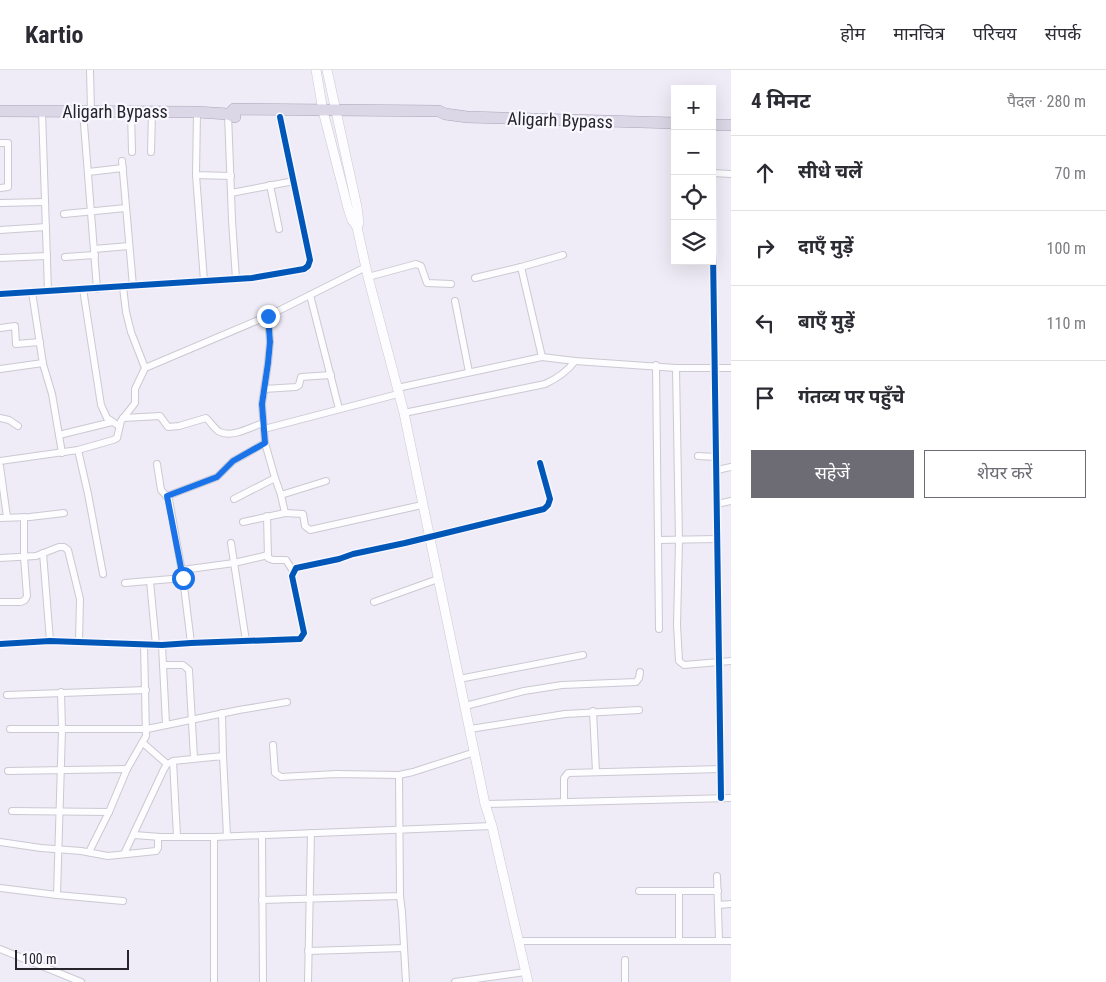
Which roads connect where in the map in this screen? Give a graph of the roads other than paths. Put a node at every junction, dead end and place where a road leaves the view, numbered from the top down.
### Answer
1 (90, 70) edge
2 (316, 70) edge
3 (328, 70) edge
4 (0, 105) edge
5 (88, 109) junction
6 (0, 111) edge
7 (42, 111) junction
8 (131, 111) junction
9 (152, 112) junction
10 (198, 112) junction
11 (229, 114) junction
12 (324, 114) junction
13 (337, 115) junction
14 (280, 117) junction
15 (671, 123) edge
16 (716, 124) edge
17 (731, 125) edge
18 (0, 143) edge
19 (132, 152) dead end
20 (151, 152) dead end
21 (88, 172) junction
22 (716, 173) edge
23 (731, 174) edge
24 (196, 175) junction
25 (231, 176) junction
26 (294, 181) junction
27 (270, 186) junction
28 (0, 188) edge
29 (231, 193) junction
30 (45, 202) junction
31 (0, 203) edge
32 (126, 208) junction
33 (91, 212) junction
34 (64, 214) dead end
35 (713, 220) edge
36 (46, 227) junction
37 (357, 227) junction
38 (0, 230) edge
39 (279, 230) dead end
40 (129, 246) junction
41 (94, 252) junction
42 (563, 255) dead end
43 (47, 256) junction
44 (65, 257) dead end
45 (0, 258) edge
46 (366, 267) junction
47 (521, 268) junction
48 (368, 277) junction
49 (475, 278) dead end
50 (236, 279) junction
51 (204, 282) junction
52 (451, 284) dead end
53 (133, 286) junction
54 (123, 287) junction
55 (83, 289) junction
56 (97, 289) junction
57 (48, 291) junction
58 (32, 292) junction
59 (0, 294) edge
60 (310, 294) junction
61 (455, 301) dead end
62 (268, 316) junction
63 (0, 328) edge
64 (40, 342) junction
65 (542, 357) junction
66 (575, 361) junction
67 (43, 363) junction
68 (656, 365) junction
69 (145, 368) junction
70 (676, 368) junction
71 (731, 368) edge
72 (0, 369) edge
73 (716, 369) junction
74 (469, 372) junction
75 (330, 375) junction
76 (264, 389) junction
77 (398, 391) junction
78 (339, 409) junction
79 (404, 413) junction
80 (0, 418) edge
81 (124, 418) junction
82 (112, 422) junction
83 (18, 426) dead end
84 (119, 426) junction
85 (263, 426) junction
86 (59, 434) junction
87 (265, 443) junction
88 (78, 450) junction
89 (62, 453) junction
90 (698, 456) dead end
91 (716, 457) junction
92 (0, 461) edge
93 (540, 463) dead end
94 (157, 464) dead end
95 (0, 466) edge
96 (731, 467) edge
97 (717, 470) junction
98 (274, 478) junction
99 (326, 481) dead end
100 (281, 495) junction
101 (167, 496) junction
102 (234, 499) dead end
103 (731, 501) edge
104 (717, 504) junction
105 (422, 505) junction
106 (64, 513) dead end
107 (284, 513) junction
108 (267, 516) junction
109 (24, 517) junction
110 (4, 518) edge
111 (243, 522) dead end
112 (429, 538) junction
113 (718, 539) junction
114 (658, 540) junction
115 (679, 541) junction
116 (231, 543) dead end
117 (42, 553) junction
118 (268, 555) junction
119 (24, 557) junction
120 (0, 558) edge
121 (234, 563) junction
122 (293, 572) junction
123 (103, 574) dead end
124 (183, 574) junction
125 (438, 579) junction
126 (150, 581) junction
127 (125, 584) dead end
128 (0, 602) edge
129 (374, 602) dead end
130 (659, 629) dead end
131 (50, 641) junction
132 (246, 641) junction
133 (79, 642) junction
134 (190, 642) junction
135 (0, 644) edge
136 (144, 644) junction
137 (159, 645) junction
138 (583, 655) dead end
139 (719, 661) junction
140 (731, 661) edge
141 (163, 665) junction
142 (640, 672) dead end
143 (459, 679) junction
144 (146, 690) junction
145 (61, 692) junction
146 (7, 695) dead end
147 (287, 702) dead end
148 (465, 706) junction
149 (639, 710) dead end
150 (593, 712) junction
151 (222, 713) junction
152 (192, 719) junction
153 (166, 724) junction
154 (10, 729) dead end
155 (147, 729) junction
156 (470, 729) junction
157 (62, 730) junction
158 (143, 743) junction
159 (273, 744) dead end
160 (475, 752) junction
161 (223, 756) junction
162 (194, 758) junction
163 (170, 763) junction
164 (127, 769) junction
165 (721, 769) junction
166 (60, 770) junction
167 (8, 771) dead end
168 (596, 772) junction
169 (399, 775) junction
170 (721, 798) junction
171 (731, 798) edge
172 (564, 801) junction
173 (485, 804) junction
174 (12, 812) dead end
175 (109, 812) junction
176 (59, 813) junction
177 (492, 826) junction
178 (399, 829) junction
179 (311, 833) junction
180 (134, 835) junction
181 (177, 836) junction
182 (227, 836) junction
183 (262, 836) junction
184 (158, 837) junction
185 (214, 837) junction
186 (0, 842) edge
187 (58, 849) junction
188 (89, 852) junction
189 (124, 854) junction
190 (717, 876) dead end
191 (0, 888) edge
192 (639, 891) dead end
193 (679, 891) junction
194 (718, 891) junction
195 (57, 895) junction
196 (400, 896) junction
197 (310, 899) junction
198 (262, 900) junction
199 (123, 901) dead end
200 (731, 904) edge
201 (718, 905) junction
202 (679, 940) junction
203 (719, 940) junction
204 (731, 940) edge
205 (518, 942) junction
206 (404, 948) junction
207 (0, 949) edge
208 (308, 951) junction
209 (625, 960) dead end
210 (525, 972) junction
211 (73, 982) edge
212 (80, 982) edge
213 (214, 982) edge
214 (263, 982) edge
215 (308, 982) edge
216 (406, 982) edge
217 (454, 982) edge
218 (528, 982) edge
219 (625, 982) edge

1 - 5 street
2 - 12 main road
3 - 13 main road
4 - 6 street
5 - 7 highway, Aligarh Bypass
5 - 8 highway, Aligarh Bypass
5 - 21 street
6 - 7 highway, Aligarh Bypass
7 - 30 street
8 - 9 highway, Aligarh Bypass
8 - 19 street
9 - 10 highway, Aligarh Bypass
9 - 20 street
10 - 11 highway, Aligarh Bypass
10 - 24 street
11 - 12 highway, Aligarh Bypass
11 - 14 highway, Aligarh Bypass
11 - 25 street
12 - 13 highway, Aligarh Bypass
12 - 14 highway, Aligarh Bypass
12 - 37 main road
13 - 15 highway, Aligarh Bypass
13 - 37 main road
14 - 26 street
16 - 17 highway
18 - 28 street
21 - 32 street
21 - 33 street
22 - 23 street
24 - 25 street
24 - 51 street
25 - 29 street
26 - 27 street
26 - 50 street
27 - 29 street
27 - 39 street
29 - 50 street
30 - 31 street
30 - 36 street
32 - 33 street
32 - 40 street
33 - 34 street
33 - 41 street
35 - 73 street
36 - 38 street
36 - 43 street
37 - 46 main road
40 - 41 street
40 - 53 street
41 - 44 street
41 - 56 street
42 - 47 street
43 - 45 street
43 - 57 street
46 - 48 main road
46 - 60 street
47 - 49 street
47 - 65 street
48 - 52 street
48 - 77 main road
50 - 51 street
51 - 53 street
53 - 54 street
54 - 56 street
54 - 69 street
55 - 56 street
55 - 57 street
55 - 82 street
57 - 58 street
58 - 59 street
58 - 64 street
60 - 62 street
60 - 75 street
61 - 74 street
62 - 69 street
62 - 76 street
63 - 64 street
64 - 67 street
65 - 66 street
65 - 74 street
66 - 68 street
66 - 79 street
67 - 72 street
67 - 86 street
68 - 70 street
68 - 114 street
69 - 81 street
70 - 73 street
70 - 115 street
71 - 73 street
73 - 91 street
74 - 77 street
75 - 76 street
75 - 78 street
76 - 85 street
77 - 78 street
77 - 79 main road
78 - 85 street
79 - 105 main road
80 - 83 street
81 - 84 street
81 - 85 street
82 - 84 street
82 - 86 street
84 - 88 street
85 - 87 street
86 - 89 street
87 - 98 street
87 - 101 street
88 - 89 street
88 - 123 street
89 - 92 street
90 - 91 street
91 - 97 street
93 - 112 street
94 - 101 street
95 - 110 street
96 - 97 street
97 - 104 street
98 - 100 street
98 - 102 street
99 - 100 street
100 - 107 street
101 - 124 street
103 - 104 street
104 - 113 street
105 - 107 street
105 - 112 main road
106 - 109 street
107 - 108 street
108 - 111 street
108 - 118 street
109 - 110 street
109 - 119 street
112 - 122 street
112 - 125 main road
113 - 115 street
113 - 139 street
114 - 115 street
114 - 130 street
115 - 139 street
116 - 121 street
117 - 119 street
117 - 131 street
117 - 133 street
118 - 121 street
118 - 122 street
119 - 120 street
119 - 128 street
121 - 124 street
121 - 132 street
122 - 132 street
124 - 126 street
124 - 134 street
125 - 129 street
125 - 143 main road
126 - 127 street
126 - 137 street
131 - 133 street
131 - 135 street
132 - 134 street
133 - 136 street
134 - 137 street
136 - 137 street
136 - 144 street
137 - 141 street
138 - 143 street
139 - 140 street
139 - 165 street
141 - 152 street
141 - 153 street
142 - 148 street
143 - 148 main road
144 - 145 street
144 - 155 street
145 - 146 street
145 - 157 street
147 - 151 street
148 - 156 main road
149 - 150 street
150 - 156 street
150 - 168 street
151 - 152 street
151 - 161 street
152 - 153 street
152 - 162 street
153 - 155 street
154 - 157 street
155 - 157 street
155 - 158 street
156 - 160 main road
157 - 166 street
158 - 163 street
158 - 164 street
159 - 169 street
160 - 169 street
160 - 173 main road
161 - 162 street
161 - 182 street
162 - 163 street
163 - 180 street
163 - 181 street
164 - 166 street
164 - 175 street
165 - 168 street
165 - 170 street
166 - 167 street
166 - 176 street
168 - 172 street
169 - 178 street
170 - 171 street
170 - 172 street
172 - 173 street
173 - 177 main road
174 - 176 street
175 - 176 street
175 - 188 street
176 - 187 street
177 - 178 street
177 - 205 main road
178 - 179 street
178 - 196 street
179 - 183 street
179 - 197 street
180 - 184 street
180 - 189 street
181 - 184 street
181 - 185 street
182 - 183 street
182 - 185 street
183 - 198 street
184 - 189 street
185 - 213 street
186 - 187 street
187 - 188 street
187 - 195 street
188 - 189 street
190 - 194 street
191 - 195 street
192 - 193 street
193 - 194 street
193 - 202 street
194 - 201 street
195 - 199 street
196 - 197 street
196 - 206 street
197 - 198 street
197 - 208 street
198 - 214 street
200 - 201 street
201 - 203 street
202 - 203 street
202 - 205 street
203 - 204 street
205 - 210 main road
206 - 208 street
206 - 216 street
207 - 212 street
208 - 215 street
209 - 219 street
210 - 217 street
210 - 218 main road
211 - 212 street

